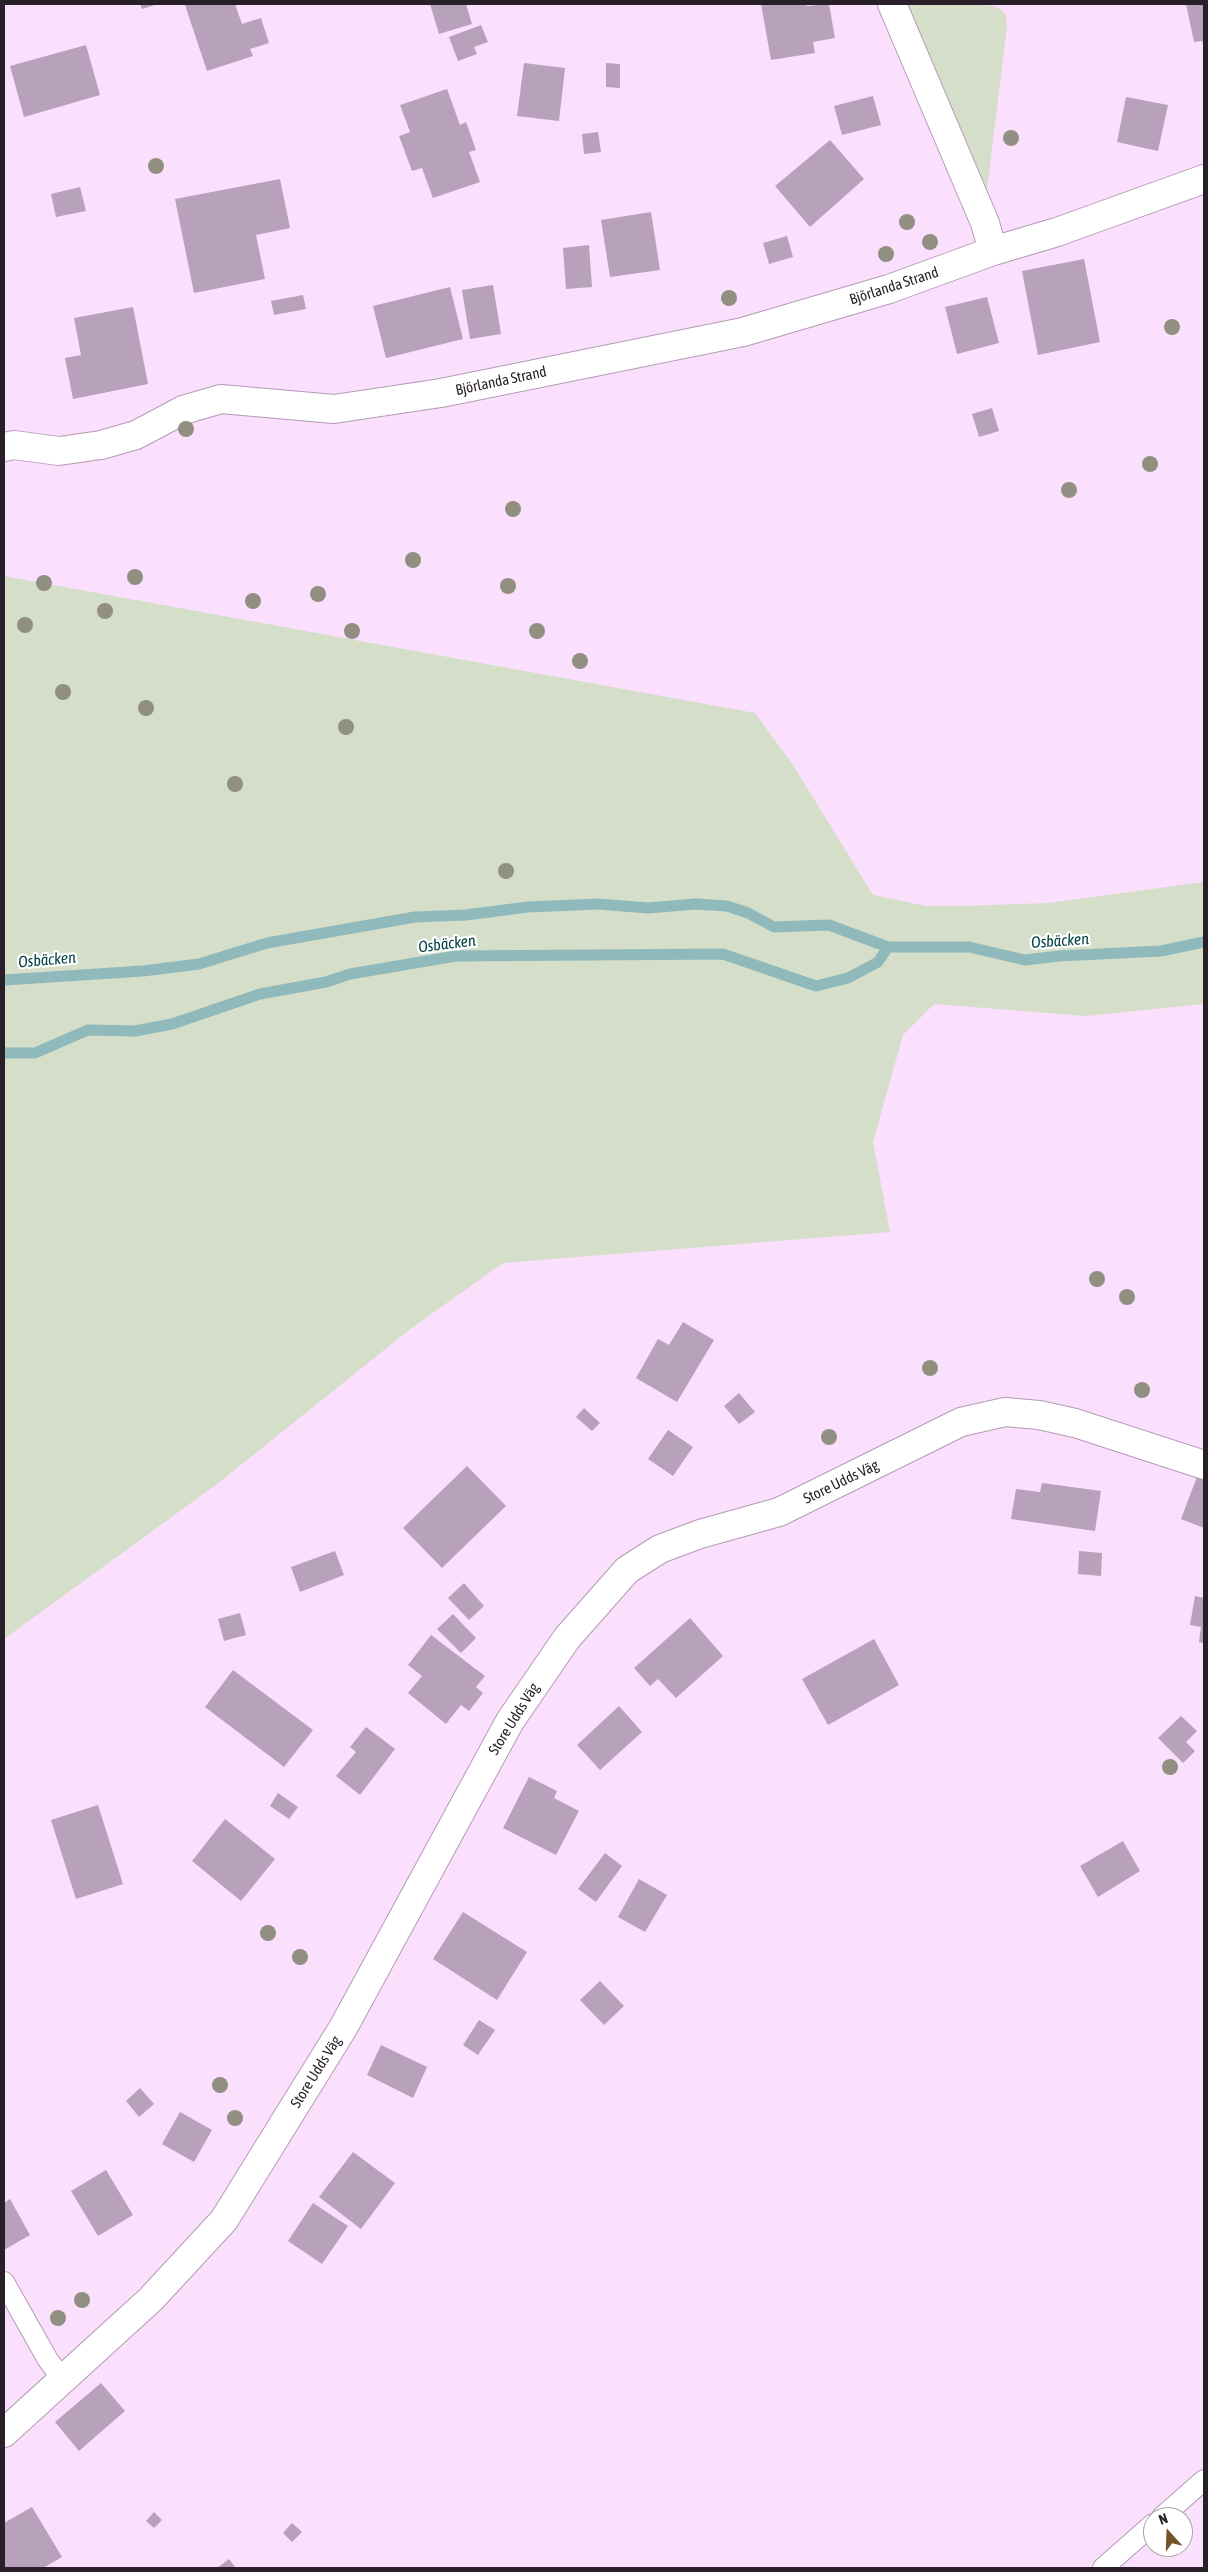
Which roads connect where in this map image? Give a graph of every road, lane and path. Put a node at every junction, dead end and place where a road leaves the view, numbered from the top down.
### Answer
1 (892, 4) edge
2 (1204, 179) edge
3 (993, 251) junction
4 (4, 447) edge
5 (1204, 1465) edge
6 (4, 2282) edge
7 (64, 2381) junction
8 (4, 2433) edge
9 (1204, 2480) edge
10 (1173, 2507) edge
11 (1143, 2533) edge
12 (1103, 2568) edge

1 - 3 street
2 - 3 street, Björlanda Strand
3 - 4 street, Björlanda Strand
5 - 7 street, Store Udds Väg
6 - 7 lane
7 - 8 street, Store Udds Väg
9 - 10 lane
11 - 12 lane

